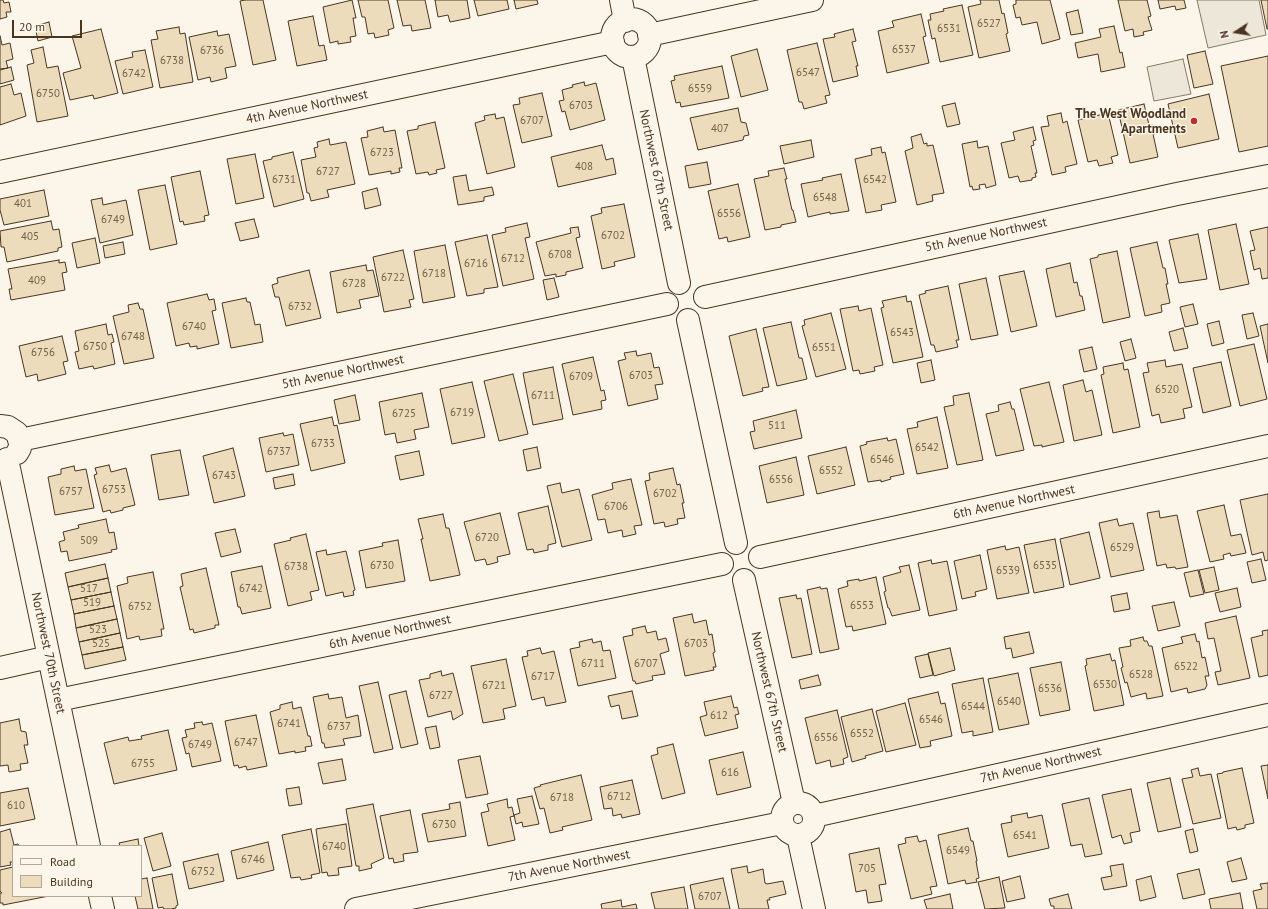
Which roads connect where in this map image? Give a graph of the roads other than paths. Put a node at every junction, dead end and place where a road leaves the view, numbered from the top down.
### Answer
1 (812, 0) edge
2 (623, 10) edge
3 (649, 35) junction
4 (613, 42) junction
5 (633, 57) junction
6 (0, 172) edge
7 (1268, 176) edge
8 (679, 283) junction
9 (705, 297) junction
10 (667, 304) junction
11 (688, 320) junction
12 (0, 426) edge
13 (20, 440) junction
14 (1268, 446) edge
15 (3, 459) edge
16 (736, 543) junction
17 (760, 557) junction
18 (722, 564) junction
19 (744, 580) junction
20 (49, 657) junction
21 (0, 668) edge
22 (58, 700) junction
23 (1268, 715) edge
24 (794, 803) junction
25 (814, 816) junction
26 (790, 830) junction
27 (89, 845) edge
28 (100, 897) edge
29 (103, 909) edge
30 (356, 909) edge
31 (814, 909) edge

1 - 3 street
2 - 3 street
2 - 4 street
3 - 5 street
4 - 5 street
4 - 6 street, 4th Avenue Northwest
5 - 8 street, Northwest 67th Street
7 - 9 street, 5th Avenue Northwest
8 - 9 street
8 - 10 street
9 - 11 street
10 - 11 street
10 - 13 street, 5th Avenue Northwest
11 - 16 street
12 - 13 street
13 - 15 street
14 - 17 street, 6th Avenue Northwest
15 - 20 street, Northwest 70th Street
16 - 17 street
16 - 18 street
17 - 19 street
18 - 19 street
18 - 22 street, 6th Avenue Northwest
19 - 24 street, Northwest 67th Street
20 - 21 street
20 - 22 street, Northwest 70th Street
22 - 27 street, Northwest 70th Street
23 - 25 street, 7th Avenue Northwest
24 - 25 street
24 - 26 street
25 - 26 street
26 - 30 street, 7th Avenue Northwest
26 - 31 street
28 - 29 street

